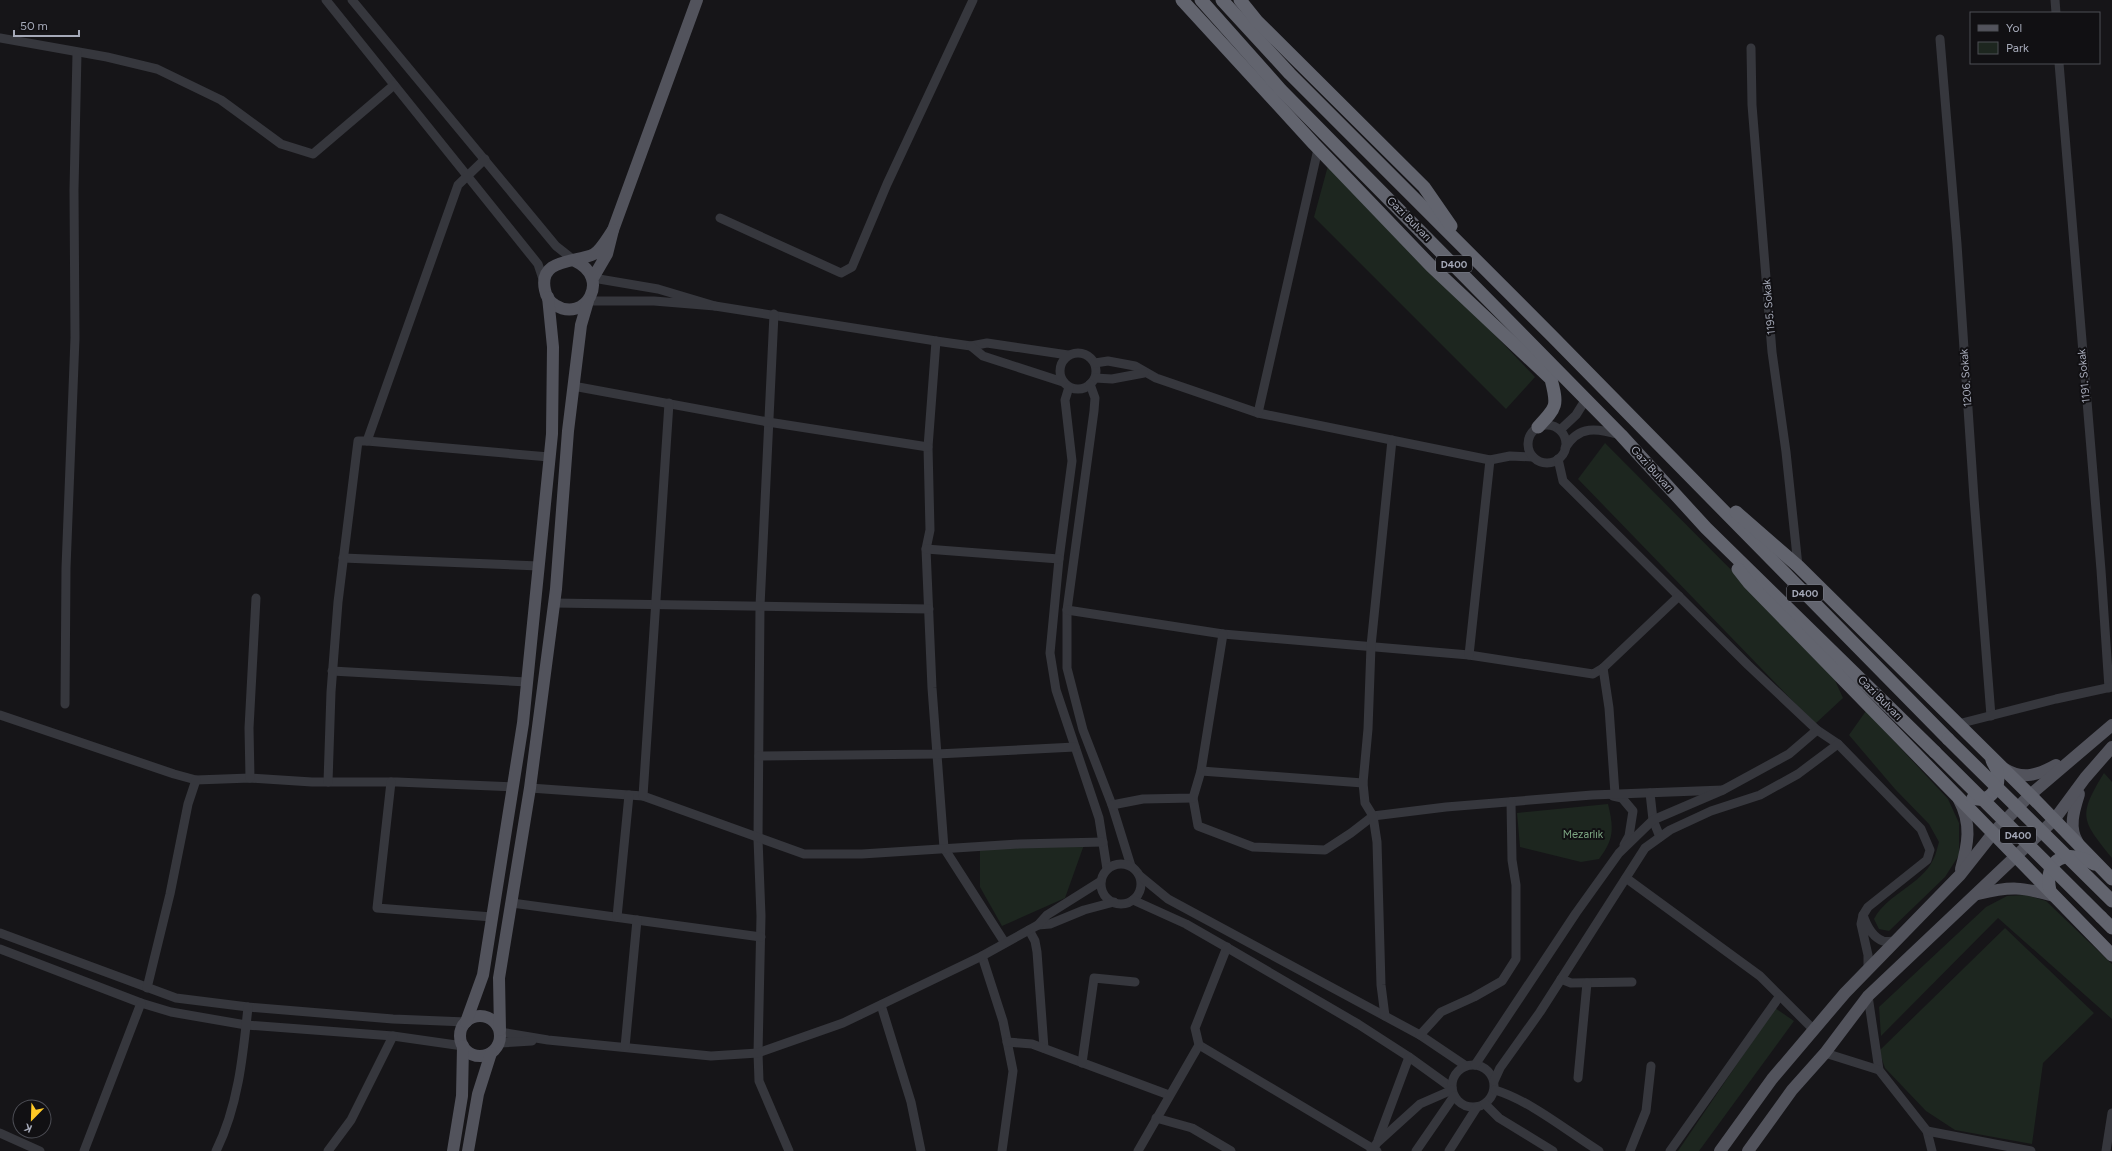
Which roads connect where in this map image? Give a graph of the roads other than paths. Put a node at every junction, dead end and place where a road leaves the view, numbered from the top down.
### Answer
1 (326, 0) edge
2 (352, 0) edge
3 (697, 0) edge
4 (973, 0) edge
5 (1182, 0) edge
6 (1201, 0) edge
7 (1222, 0) edge
8 (1240, 0) edge
9 (2055, 0) edge
10 (2056, 12) edge
11 (0, 38) edge
12 (1940, 39) dead end
13 (1751, 48) dead end
14 (77, 53) junction
15 (2059, 64) edge
16 (394, 85) junction
17 (1318, 148) junction
18 (484, 159) junction
19 (467, 175) junction
20 (720, 218) dead end
21 (613, 230) junction
22 (1469, 253) junction
23 (575, 261) junction
24 (593, 278) junction
25 (544, 282) junction
26 (548, 297) junction
27 (588, 300) junction
28 (715, 306) junction
29 (774, 314) junction
30 (936, 341) junction
31 (971, 346) junction
32 (1068, 355) junction
33 (1095, 363) junction
34 (1144, 373) junction
35 (1093, 381) junction
36 (1066, 384) junction
37 (574, 386) junction
38 (1586, 399) junction
39 (669, 404) junction
40 (1258, 413) junction
41 (768, 422) junction
42 (1560, 430) junction
43 (1534, 431) junction
44 (1621, 435) junction
45 (1392, 440) junction
46 (367, 441) junction
47 (1661, 446) junction
48 (928, 447) junction
49 (1565, 448) junction
50 (1510, 456) junction
51 (549, 457) junction
52 (1534, 457) junction
53 (1558, 459) junction
54 (1490, 460) junction
55 (1706, 528) junction
56 (926, 549) junction
57 (343, 558) junction
58 (1059, 559) junction
59 (539, 566) junction
60 (1798, 566) junction
61 (1679, 596) junction
62 (256, 598) dead end
63 (554, 603) junction
64 (654, 605) junction
65 (760, 606) junction
66 (929, 609) junction
67 (1067, 610) junction
68 (1223, 634) junction
69 (1372, 646) junction
70 (1469, 655) junction
71 (1603, 668) junction
72 (332, 671) junction
73 (527, 682) junction
74 (2110, 688) edge
75 (65, 704) dead end
76 (0, 715) edge
77 (1991, 716) junction
78 (1958, 724) junction
79 (2112, 725) edge
80 (1816, 730) junction
81 (1838, 744) junction
82 (2112, 746) edge
83 (1075, 747) junction
84 (937, 754) junction
85 (1988, 754) junction
86 (759, 756) junction
87 (2074, 757) junction
88 (2003, 768) junction
89 (1201, 771) junction
90 (250, 778) junction
91 (2085, 778) junction
92 (196, 780) junction
93 (328, 782) junction
94 (391, 782) junction
95 (1363, 783) junction
96 (513, 787) junction
97 (530, 788) junction
98 (1951, 788) junction
99 (1723, 790) junction
100 (1650, 793) junction
101 (1603, 794) junction
102 (1615, 794) junction
103 (629, 795) junction
104 (2030, 795) junction
105 (643, 796) junction
106 (1193, 798) junction
107 (1511, 802) junction
108 (1112, 805) junction
109 (1373, 816) junction
110 (1653, 820) junction
111 (2054, 820) junction
112 (1994, 832) junction
113 (1660, 836) junction
114 (758, 839) junction
115 (1103, 842) junction
116 (2080, 846) junction
117 (944, 848) junction
118 (1619, 853) junction
119 (2016, 857) junction
120 (1131, 866) junction
121 (1107, 869) junction
122 (1960, 874) junction
123 (2108, 874) edge
124 (1140, 876) junction
125 (1626, 878) junction
126 (1101, 881) junction
127 (1977, 894) junction
128 (2052, 894) junction
129 (1133, 900) junction
130 (2112, 901) edge
131 (1114, 902) junction
132 (512, 903) junction
133 (1863, 915) junction
134 (492, 917) junction
135 (617, 917) junction
136 (637, 920) junction
137 (1038, 925) junction
138 (2112, 928) edge
139 (1029, 930) junction
140 (0, 933) edge
141 (761, 937) junction
142 (1896, 941) junction
143 (1004, 944) junction
144 (1227, 947) junction
145 (0, 949) edge
146 (2112, 955) edge
147 (982, 956) junction
148 (1868, 970) junction
149 (1561, 979) junction
150 (1136, 982) dead end
151 (1632, 982) dead end
152 (1587, 983) junction
153 (147, 988) junction
154 (1868, 996) junction
155 (1779, 997) junction
156 (141, 1003) junction
157 (881, 1005) junction
158 (248, 1007) junction
159 (1385, 1016) junction
160 (466, 1022) junction
161 (246, 1024) junction
162 (1814, 1030) junction
163 (500, 1035) junction
164 (1420, 1035) junction
165 (394, 1036) junction
166 (1007, 1042) junction
167 (1199, 1045) junction
168 (463, 1046) junction
169 (625, 1047) junction
170 (1044, 1048) junction
171 (491, 1053) junction
172 (758, 1053) junction
173 (1825, 1053) junction
174 (1409, 1057) junction
175 (1082, 1063) junction
176 (1470, 1066) junction
177 (1651, 1066) dead end
178 (1879, 1070) junction
179 (1578, 1078) dead end
180 (1495, 1085) junction
181 (1453, 1091) junction
182 (1169, 1095) junction
183 (1481, 1106) junction
184 (2112, 1113) edge
185 (1156, 1118) junction
186 (1926, 1131) junction
187 (0, 1133) edge
188 (1375, 1148) edge
189 (332, 1149) edge
190 (40, 1151) edge
191 (84, 1151) edge
192 (216, 1151) edge
193 (452, 1151) edge
194 (468, 1151) edge
195 (789, 1151) edge
196 (922, 1151) edge
197 (1002, 1151) edge
198 (1138, 1151) edge
199 (1231, 1151) edge
200 (1416, 1151) edge
201 (1450, 1151) edge
202 (1553, 1151) edge
203 (1599, 1151) edge
204 (1630, 1151) edge
205 (1670, 1151) edge
206 (1720, 1151) edge
207 (1748, 1151) edge
208 (1932, 1151) edge
209 (2031, 1151) edge
210 (2106, 1151) edge

1 - 16 street
2 - 18 street
3 - 21 main road
4 - 20 street
5 - 17 highway
6 - 38 highway, Gazi Bulvarı / D400
7 - 22 highway, Gazi Bulvarı / D400
8 - 22 highway
9 - 10 street
11 - 14 street
12 - 77 street, 1206. Sokak
13 - 60 street, 1195. Sokak
14 - 16 street
14 - 75 street
15 - 74 street, 1191. Sokak
16 - 19 street
17 - 40 street
17 - 43 highway
18 - 19 street
18 - 23 street
19 - 25 street
19 - 46 street
21 - 23 main road
21 - 24 main road
22 - 47 highway, Gazi Bulvarı / D400
23 - 24 main road
23 - 25 main road
24 - 27 main road
24 - 28 street
25 - 26 main road
26 - 27 main road
26 - 51 main road
27 - 28 street
27 - 37 main road
28 - 29 street
29 - 30 street
29 - 41 street
30 - 31 street
30 - 48 street
31 - 32 street
31 - 36 street
32 - 33 street
32 - 36 street
33 - 34 street
33 - 35 street
34 - 35 street
34 - 40 street
35 - 36 street
35 - 67 street
36 - 58 street
37 - 39 street
37 - 63 main road
38 - 42 street
38 - 44 highway, Gazi Bulvarı / D400
39 - 41 street
39 - 64 street
40 - 45 street
41 - 48 street
41 - 65 street
42 - 43 street
42 - 49 street
43 - 50 street
43 - 52 street
44 - 49 street
44 - 55 highway, Gazi Bulvarı / D400
45 - 54 street
45 - 69 street
46 - 51 street
46 - 57 street
47 - 60 highway
47 - 130 highway, Gazi Bulvarı / D400, bridge
48 - 56 street
49 - 53 street
50 - 52 street
50 - 54 street
51 - 59 main road
52 - 53 street
53 - 61 street
54 - 70 street
55 - 98 highway
55 - 138 highway, Gazi Bulvarı / D400, bridge
56 - 58 street
56 - 66 street
57 - 59 street
57 - 72 street
58 - 83 street
59 - 73 main road
60 - 78 highway
61 - 71 street
61 - 80 street
62 - 90 street
63 - 64 street
63 - 97 main road
64 - 65 street
64 - 105 street
65 - 66 street
65 - 86 street
66 - 84 street
67 - 68 street
67 - 108 street
68 - 69 street
68 - 89 street
69 - 70 street
69 - 95 street
70 - 71 street
71 - 102 street
72 - 73 street
72 - 93 street
73 - 96 main road
74 - 77 street
76 - 92 street
77 - 78 street
78 - 85 highway
79 - 87 main road
80 - 81 street
80 - 99 street
81 - 113 street
81 - 133 street
82 - 91 main road
83 - 84 street
83 - 115 street
84 - 86 street
84 - 117 street
85 - 88 highway
85 - 98 highway
86 - 114 street
87 - 88 main road
87 - 104 main road
88 - 104 highway
89 - 95 street
89 - 106 street
90 - 92 street
90 - 93 street
91 - 111 main road
91 - 116 main road
92 - 153 street
93 - 94 street
94 - 96 street
94 - 134 street
95 - 109 street
96 - 134 main road
97 - 103 street
97 - 132 main road
98 - 112 highway
98 - 122 main road
99 - 100 street
99 - 110 street
100 - 102 street
100 - 110 street
101 - 102 street
101 - 107 street
101 - 118 street
103 - 105 street
103 - 135 street
104 - 111 highway
104 - 112 main road
105 - 114 street
106 - 108 street
106 - 109 street
107 - 109 street
107 - 164 street
108 - 120 street
109 - 159 street
110 - 113 street
110 - 118 street
111 - 116 highway
111 - 119 main road
112 - 119 highway
112 - 122 main road
113 - 125 street
114 - 117 street
114 - 141 street
115 - 117 street
115 - 121 street
116 - 123 highway
117 - 143 street
118 - 176 street
119 - 127 main road
119 - 128 highway
120 - 121 street
120 - 124 street
121 - 126 street
122 - 142 main road
123 - 128 highway
124 - 129 street
124 - 159 street
125 - 149 street
125 - 155 street
126 - 131 street
126 - 137 street
127 - 128 main road
127 - 154 main road
128 - 146 highway
129 - 131 street
129 - 144 street
131 - 137 street
132 - 135 street
132 - 163 main road
133 - 142 street
133 - 148 street
134 - 160 main road
135 - 136 street
136 - 141 street
136 - 169 street
137 - 139 street
139 - 143 street
139 - 170 street
140 - 153 street
141 - 172 street
142 - 148 main road
143 - 147 street
144 - 167 street
144 - 174 street
145 - 156 street
147 - 157 street
147 - 166 street
148 - 162 main road
149 - 152 street
149 - 180 street
150 - 175 street
151 - 152 street
152 - 179 street
153 - 158 street
154 - 173 main road
154 - 178 street
155 - 162 street
155 - 205 street
156 - 161 street
156 - 191 street
157 - 172 street
157 - 196 street
158 - 160 street
158 - 161 street
159 - 164 street
160 - 163 main road
160 - 168 main road
161 - 165 street
161 - 192 street
162 - 206 main road
163 - 169 street
163 - 171 main road
164 - 176 street
165 - 168 street
165 - 189 street
166 - 170 street
166 - 197 street
167 - 182 street
167 - 188 street
168 - 171 main road
168 - 193 main road
169 - 172 street
170 - 175 street
171 - 194 main road
172 - 195 street
173 - 178 street
173 - 207 main road
174 - 181 street
174 - 188 street
175 - 182 street
176 - 180 street
176 - 181 street
177 - 204 street
178 - 186 street
180 - 183 street
180 - 203 street
181 - 183 street
181 - 188 street
181 - 200 street
182 - 185 street
183 - 201 street
183 - 202 street
184 - 210 street
185 - 198 street
185 - 199 street
186 - 208 street
186 - 209 street
187 - 190 street

